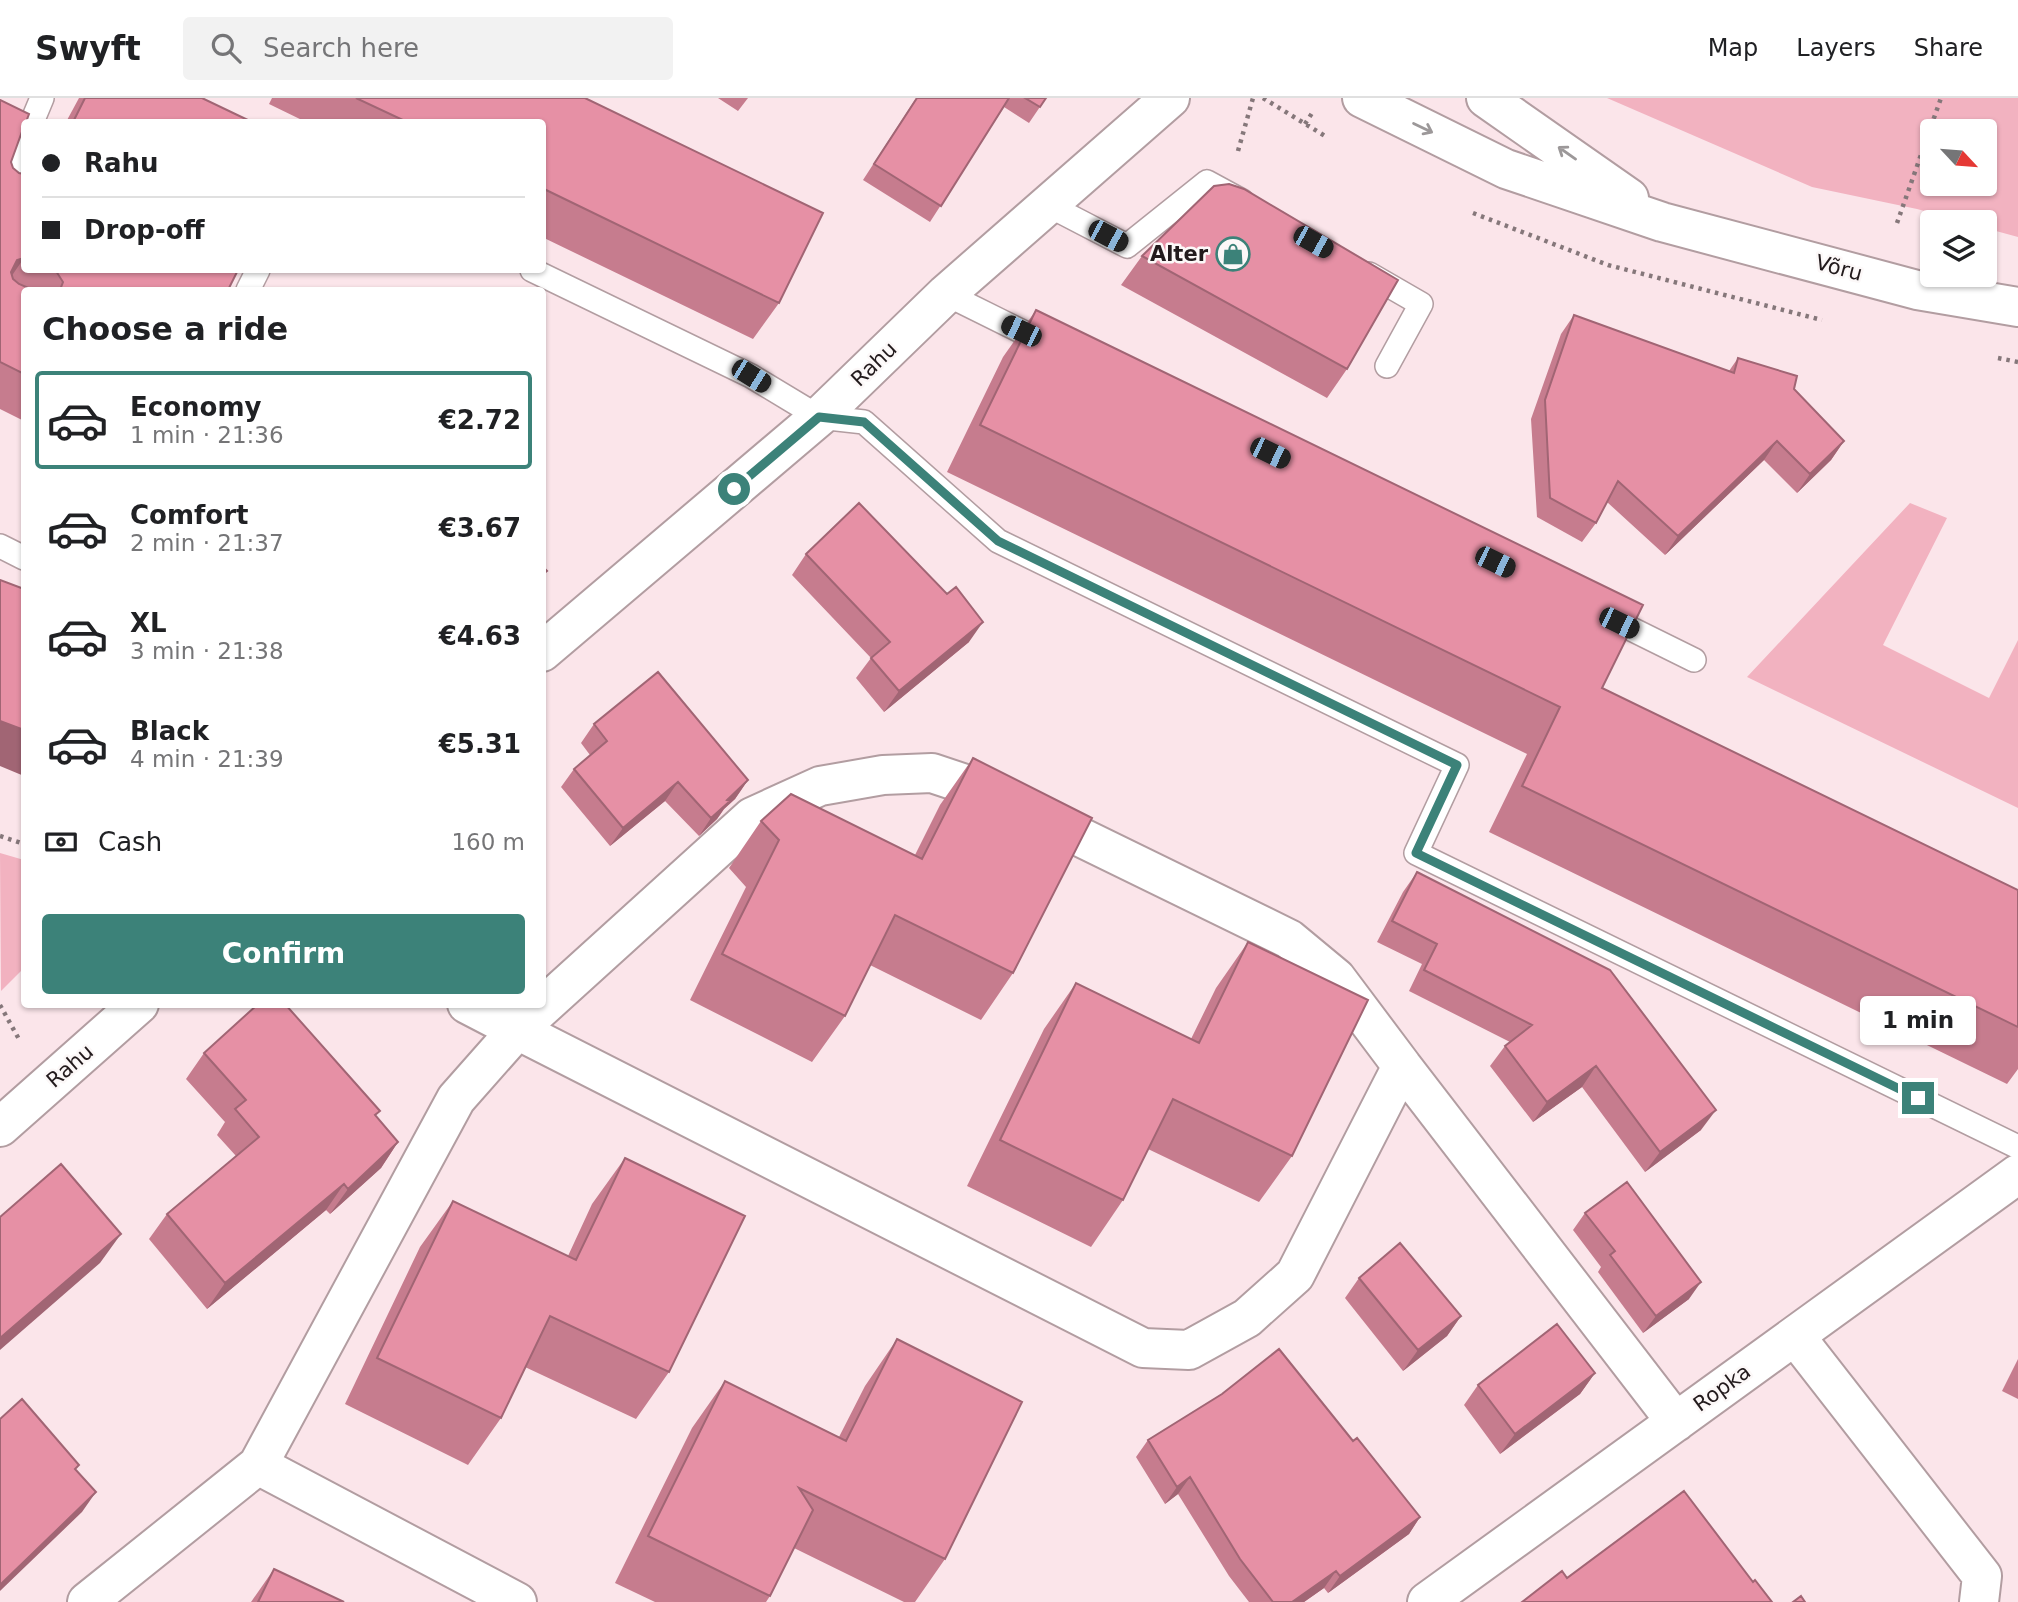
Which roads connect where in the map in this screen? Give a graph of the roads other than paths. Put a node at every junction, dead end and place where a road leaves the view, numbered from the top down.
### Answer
1 (42, 98) edge
2 (1170, 98) edge
3 (1362, 98) edge
4 (1486, 98) edge
5 (33, 119) edge
6 (21, 146) edge
7 (0, 196) edge
8 (1048, 205) junction
9 (1261, 212) edge
10 (1662, 222) junction
11 (1353, 264) edge
12 (538, 273) edge
13 (946, 295) junction
14 (2018, 307) edge
15 (1071, 355) edge
16 (1387, 366) dead end
17 (819, 417) junction
18 (0, 546) edge
19 (21, 556) edge
20 (1582, 605) edge
21 (546, 649) edge
22 (1694, 660) dead end
23 (546, 1004) edge
24 (134, 1008) edge
25 (475, 1008) edge
26 (541, 1008) edge
27 (517, 1030) junction
28 (1402, 1066) junction
29 (0, 1127) edge
30 (2018, 1147) edge
31 (2018, 1174) edge
32 (1795, 1336) junction
33 (1676, 1422) junction
34 (258, 1465) junction
35 (87, 1602) edge
36 (517, 1602) edge
37 (1427, 1602) edge
38 (1979, 1602) edge

1 - 5 lane
2 - 8 street, Rahu
3 -> 10 street, Võru
10 -> 4 street, Võru
6 - 7 lane
8 - 9 lane
8 - 13 street, Rahu
10 - 14 street, Võru
11 - 16 lane
12 - 17 lane
13 - 15 lane
13 - 17 street, Rahu
17 - 21 street, Rahu
17 - 30 lane
18 - 19 lane
20 - 22 lane
23 - 28 street
24 - 29 street, Rahu
25 - 27 street
26 - 27 street
27 - 28 street
27 - 34 street
28 - 33 street
31 - 32 street, Ropka
32 - 33 street, Ropka
32 - 38 street
33 - 37 street, Ropka
34 - 35 street
34 - 36 street

